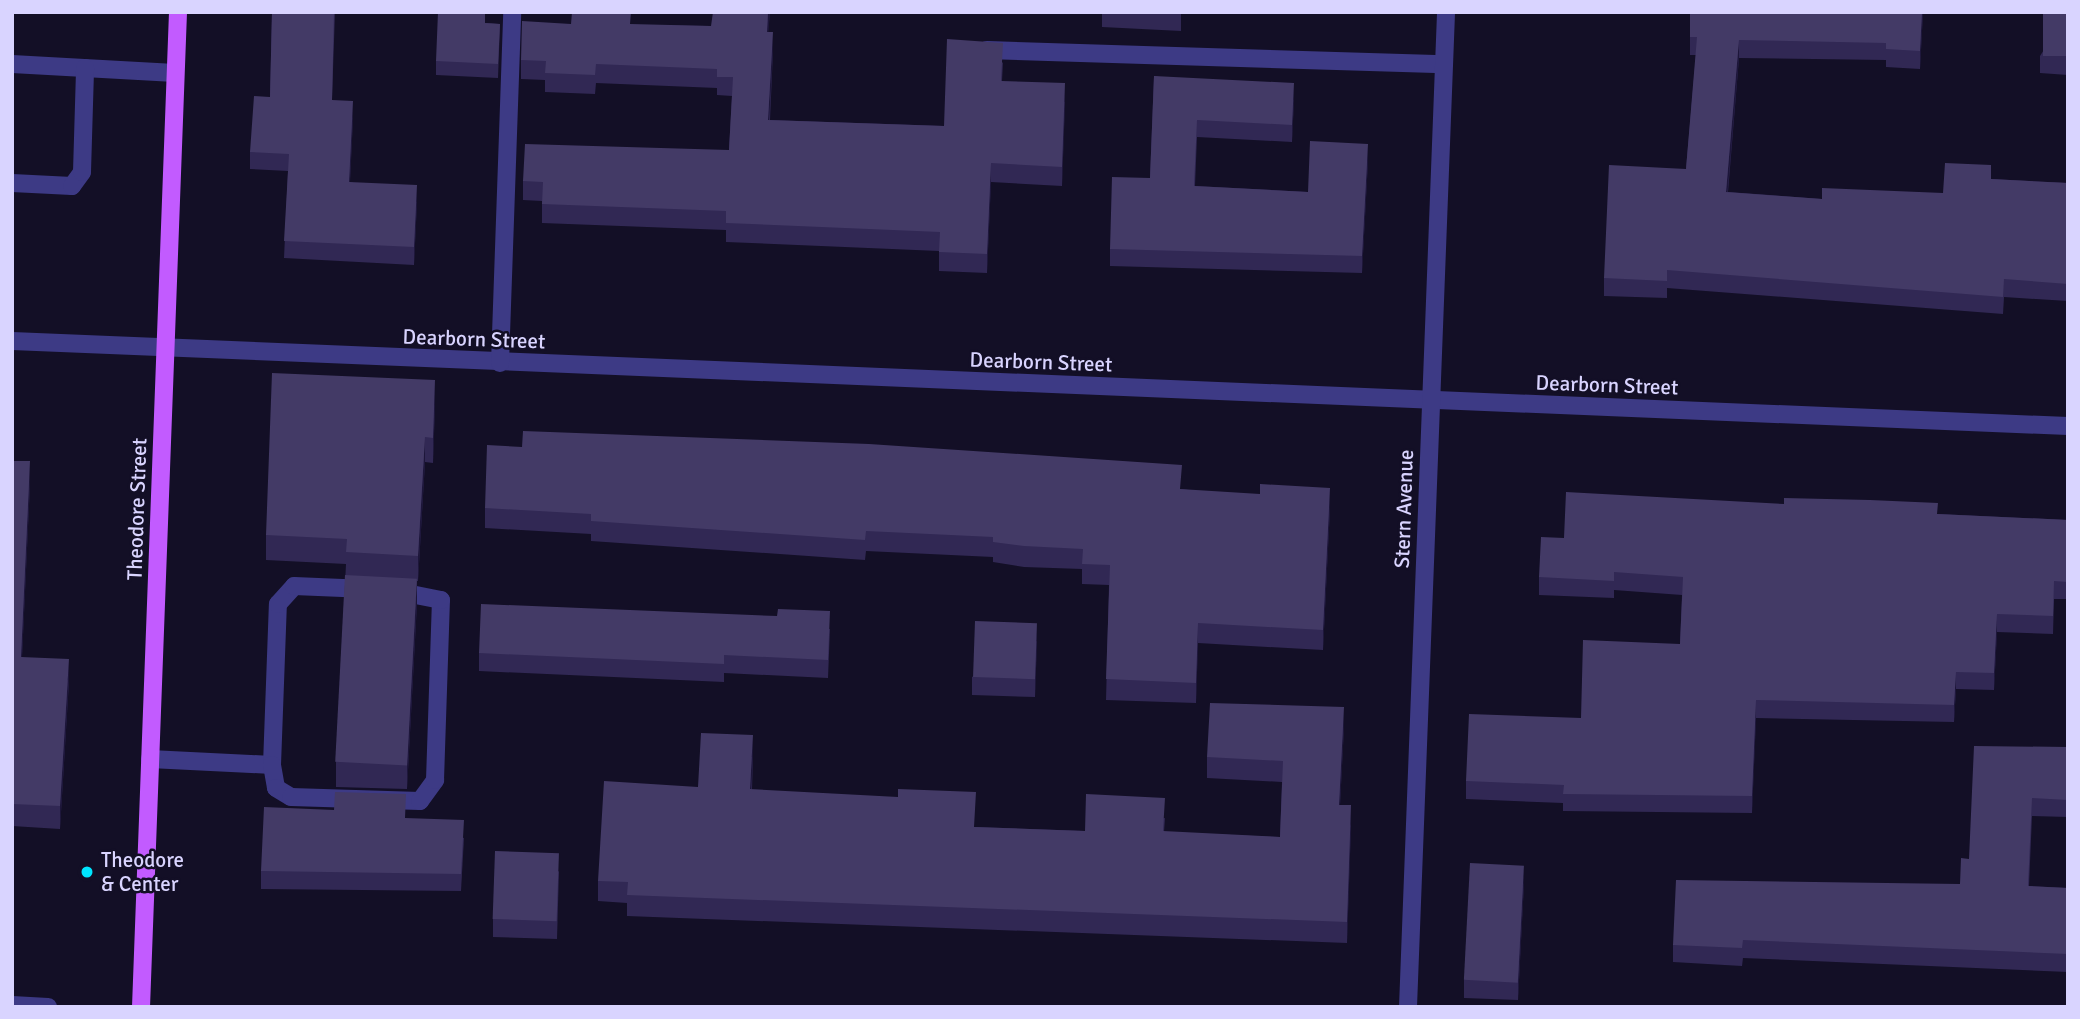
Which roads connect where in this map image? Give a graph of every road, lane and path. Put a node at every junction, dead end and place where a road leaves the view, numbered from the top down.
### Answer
1 (178, 12) edge
2 (512, 12) edge
3 (1446, 12) edge
4 (986, 50) edge
5 (12, 64) edge
6 (1444, 64) junction
7 (85, 68) junction
8 (175, 73) junction
9 (12, 183) edge
10 (12, 341) edge
11 (166, 349) junction
12 (500, 363) junction
13 (1431, 400) junction
14 (2068, 426) edge
15 (150, 759) junction
16 (272, 765) junction
17 (12, 1005) edge
18 (48, 1007) edge
19 (141, 1007) edge
20 (1408, 1007) edge

1 - 8 main road, Theodore Street
2 - 12 street
3 - 6 street, Stern Avenue
4 - 6 street
5 - 7 street
6 - 13 street, Stern Avenue
7 - 8 street
7 - 9 street
8 - 11 main road, Theodore Street
10 - 11 street, Dearborn Street
11 - 12 street, Dearborn Street
11 - 15 main road, Theodore Street
12 - 13 street, Dearborn Street
13 - 14 street, Dearborn Street
13 - 20 street, Stern Avenue
15 - 16 street
15 - 19 main road, Theodore Street
16 - 16 street
17 - 18 street

